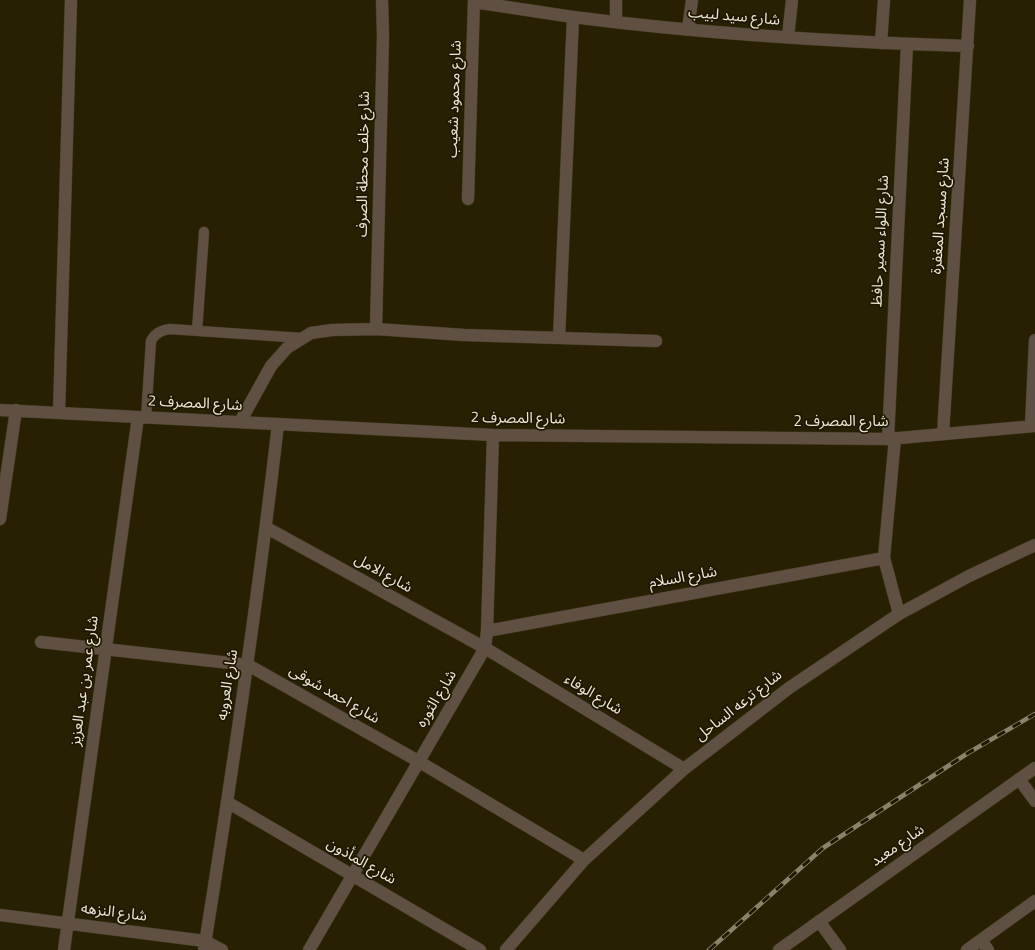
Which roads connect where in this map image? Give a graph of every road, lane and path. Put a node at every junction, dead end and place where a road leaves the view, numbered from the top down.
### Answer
1 (70, 0) edge
2 (382, 0) edge
3 (616, 0) edge
4 (692, 0) edge
5 (792, 0) edge
6 (884, 0) edge
7 (970, 0) edge
8 (474, 1) edge
9 (573, 17) junction
10 (616, 21) junction
11 (688, 29) junction
12 (788, 38) junction
13 (881, 43) junction
14 (907, 44) junction
15 (968, 46) junction
16 (468, 198) dead end
17 (204, 232) dead end
18 (376, 329) junction
19 (197, 330) junction
20 (302, 338) junction
21 (558, 338) junction
22 (1035, 340) edge
23 (656, 341) dead end
24 (0, 410) edge
25 (16, 410) junction
26 (59, 413) junction
27 (142, 417) junction
28 (240, 422) junction
29 (278, 424) junction
30 (1033, 426) edge
31 (943, 434) junction
32 (493, 435) junction
33 (891, 439) junction
34 (0, 519) edge
35 (266, 528) junction
36 (1035, 545) edge
37 (884, 558) junction
38 (899, 614) junction
39 (487, 630) junction
40 (41, 642) dead end
41 (485, 648) junction
42 (106, 649) junction
43 (248, 665) junction
44 (418, 761) junction
45 (1035, 768) edge
46 (684, 769) junction
47 (1019, 779) junction
48 (1035, 801) edge
49 (227, 802) junction
50 (584, 860) junction
51 (352, 875) junction
52 (1035, 901) edge
53 (0, 915) edge
54 (819, 921) junction
55 (67, 924) junction
56 (981, 940) junction
57 (204, 946) edge
58 (64, 950) edge
59 (222, 950) edge
60 (309, 950) edge
61 (480, 950) edge
62 (506, 950) edge
63 (779, 950) edge
64 (840, 950) edge
65 (967, 950) edge
66 (988, 950) edge

1 - 26 street
2 - 18 street, شارع خلف محطة الصرف
3 - 10 street
4 - 11 street
5 - 12 street
6 - 13 street
7 - 15 street, شارع مسجد المغفرة
8 - 9 street, شارع سيد لبيب
8 - 16 street, شارع محمود شعيب
9 - 10 street, شارع سيد لبيب
9 - 21 street
10 - 11 street, شارع سيد لبيب
11 - 12 street, شارع سيد لبيب
12 - 13 street, شارع سيد لبيب
13 - 14 street, شارع سيد لبيب
14 - 15 street, شارع سيد لبيب
14 - 33 street, شارع اللواء سمير حافظ
15 - 31 street, شارع مسجد المغفرة
17 - 19 lane
18 - 20 street
18 - 21 street
19 - 20 lane
19 - 27 lane
20 - 28 street
21 - 23 street
22 - 30 street
24 - 25 street, شارع المصرف 2
25 - 26 street, شارع المصرف 2
25 - 34 street
26 - 27 street, شارع المصرف 2
27 - 28 street, شارع المصرف 2
27 - 42 street, شارع عمر بن عبد العزيز
28 - 29 street, شارع المصرف 2
29 - 32 street, شارع المصرف 2
29 - 35 street, شارع العروبه
30 - 31 street, شارع المصرف 2
31 - 33 street, شارع المصرف 2
32 - 33 street, شارع المصرف 2
32 - 39 street, شارع الثوره
33 - 37 street, شارع اللواء سمير حافظ
35 - 41 street, شارع الامل
35 - 43 street, شارع العروبه
36 - 38 street, شارع ترعه الساحل
37 - 38 street
37 - 39 street, شارع السلام
38 - 46 street, شارع ترعه الساحل
39 - 41 street, شارع الثوره
40 - 42 street, شارع احمد شوقى
41 - 44 street, شارع الثوره
41 - 46 street, شارع الوفاء
42 - 43 street, شارع احمد شوقى
42 - 55 street, شارع عمر بن عبد العزيز
43 - 44 street, شارع احمد شوقى
43 - 49 street, شارع العروبه
44 - 50 street, شارع احمد شوقى
44 - 51 street, شارع الثوره
45 - 47 street, شارع معبد
46 - 50 street, شارع ترعه الساحل
47 - 48 street
47 - 54 street, شارع معبد
49 - 51 street, شارع المأذون
49 - 57 street, شارع العروبه
50 - 62 street, شارع ترعه الساحل
51 - 60 street, شارع الثوره
51 - 61 street, شارع المأذون
52 - 56 street
53 - 55 street, شارع النزهه
54 - 63 street, شارع معبد
54 - 64 street
55 - 57 street, شارع النزهه
55 - 58 street, شارع عمر بن عبد العزيز
56 - 65 street
56 - 66 street
57 - 59 street, شارع النزهه

